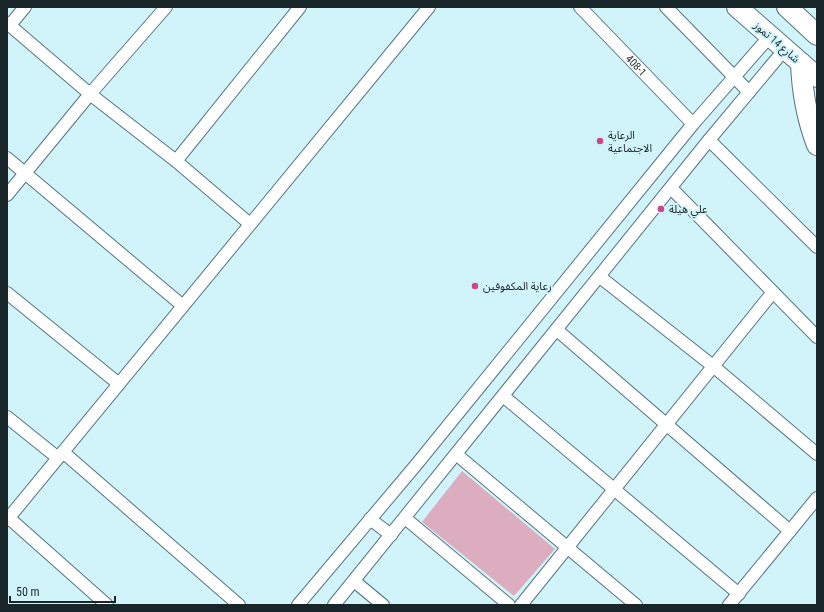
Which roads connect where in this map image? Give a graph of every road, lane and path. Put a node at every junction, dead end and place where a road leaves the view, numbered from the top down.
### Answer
1 (25, 7) edge
2 (166, 7) edge
3 (300, 7) edge
4 (429, 7) edge
5 (580, 7) edge
6 (666, 7) edge
7 (737, 7) edge
8 (801, 16) edge
9 (8, 24) edge
10 (817, 35) edge
11 (770, 36) junction
12 (785, 49) junction
13 (801, 63) junction
14 (734, 77) junction
15 (817, 77) edge
16 (749, 92) junction
17 (90, 94) junction
18 (693, 124) junction
19 (813, 126) edge
20 (710, 140) junction
21 (817, 145) edge
22 (7, 158) edge
23 (176, 161) junction
24 (25, 173) junction
25 (672, 188) junction
26 (7, 195) edge
27 (250, 224) junction
28 (817, 248) edge
29 (600, 277) junction
30 (773, 292) junction
31 (7, 293) edge
32 (183, 306) junction
33 (557, 330) junction
34 (817, 337) edge
35 (713, 366) junction
36 (119, 384) junction
37 (503, 396) junction
38 (7, 417) edge
39 (666, 425) junction
40 (456, 454) junction
41 (817, 454) edge
42 (61, 455) junction
43 (614, 489) junction
44 (817, 498) edge
45 (405, 518) junction
46 (8, 519) edge
47 (370, 519) junction
48 (790, 531) junction
49 (391, 535) junction
50 (567, 548) junction
51 (354, 581) junction
52 (738, 594) junction
53 (106, 605) edge
54 (239, 605) edge
55 (298, 605) edge
56 (334, 605) edge
57 (383, 605) edge
58 (509, 605) edge
59 (521, 605) edge
60 (636, 605) edge
61 (729, 605) edge

1 - 9 street
2 - 17 street
3 - 23 street
4 - 27 street
5 - 18 street, 408-1
6 - 14 street
7 - 11 main road, شارع 14 تموز
8 - 10 main road
9 - 17 street
11 - 12 main road, شارع 14 تموز
11 - 14 street
12 - 13 main road, شارع 14 تموز
12 - 16 street
13 - 15 main road, شارع 14 تموز
13 - 19 main road
14 - 16 street
14 - 18 street
16 - 20 street
17 - 23 street
17 - 24 street
18 - 47 street
19 - 21 main road
20 - 25 street
20 - 28 street
22 - 24 street
23 - 27 street
24 - 26 street
24 - 32 street
25 - 29 street
25 - 30 street
27 - 32 street
29 - 33 street
29 - 35 street
30 - 34 street
30 - 35 street
31 - 36 street
32 - 36 street
33 - 37 street
33 - 39 street
35 - 39 street
35 - 41 street
36 - 42 street
37 - 40 street
37 - 43 street
38 - 42 street
39 - 43 street
39 - 48 street
40 - 45 street
40 - 50 street
42 - 46 street
42 - 54 street
43 - 50 street
43 - 52 street
44 - 48 street
45 - 49 street
45 - 58 street
46 - 53 street
47 - 49 street
47 - 55 street
48 - 52 street
49 - 51 street
50 - 59 street
50 - 60 street
51 - 56 street
51 - 57 street
52 - 61 street

